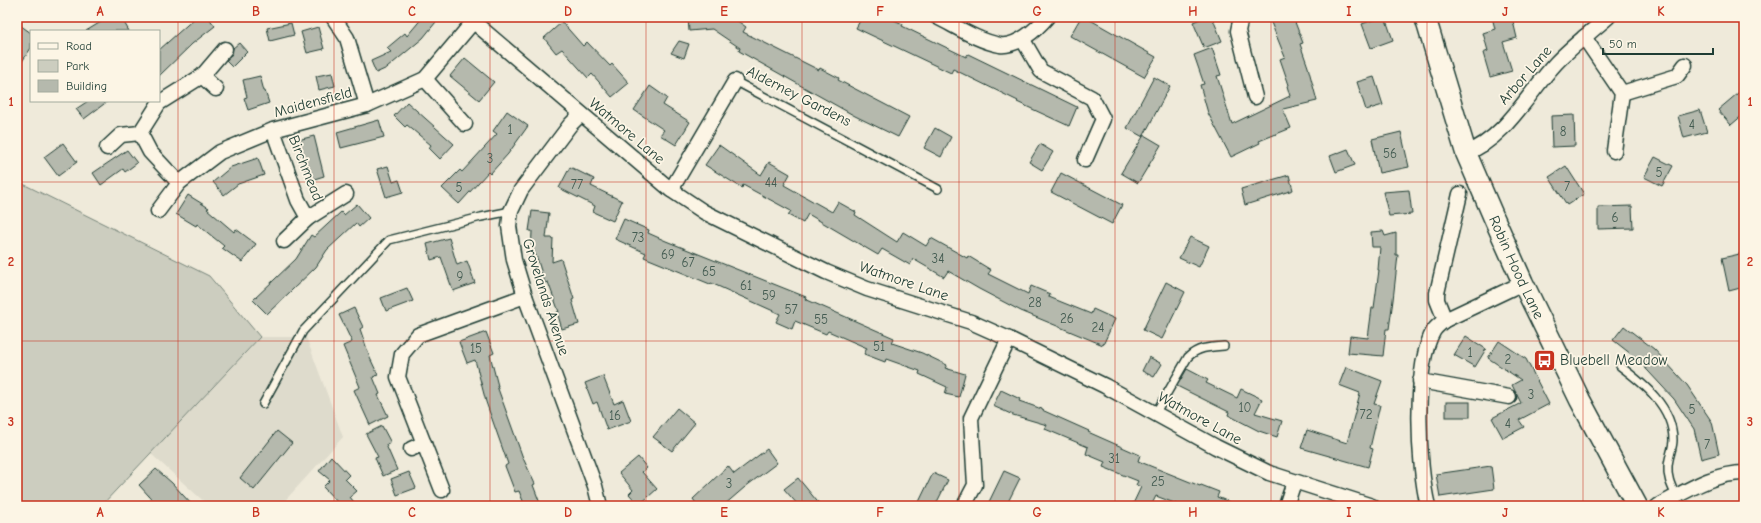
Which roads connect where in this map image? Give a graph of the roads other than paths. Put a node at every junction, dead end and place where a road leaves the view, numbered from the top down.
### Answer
1 (333, 17) edge
2 (937, 17) edge
3 (1047, 17) edge
4 (1241, 17) edge
5 (1425, 17) edge
6 (1608, 17) edge
7 (470, 19) edge
8 (1584, 37) junction
9 (1023, 40) junction
10 (225, 49) dead end
11 (1685, 65) dead end
12 (202, 76) junction
13 (425, 79) junction
14 (735, 81) joint
15 (216, 89) dead end
16 (1622, 94) junction
17 (1255, 97) dead end
18 (367, 105) junction
19 (581, 114) junction
20 (465, 124) dead end
21 (273, 130) junction
22 (140, 132) junction
23 (107, 148) dead end
24 (1614, 151) dead end
25 (1466, 153) junction
26 (1085, 160) dead end
27 (179, 183) junction
28 (938, 189) dead end
29 (671, 190) junction
30 (346, 194) dead end
31 (1460, 194) dead end
32 (158, 211) dead end
33 (511, 211) junction
34 (308, 218) junction
35 (284, 241) dead end
36 (1523, 283) junction
37 (525, 296) junction
38 (1445, 320) junction
39 (1010, 339) junction
40 (1224, 346) dead end
41 (1620, 366) dead end
42 (1420, 381) junction
43 (1509, 397) dead end
44 (263, 404) dead end
45 (1155, 414) junction
46 (1744, 473) edge
47 (1294, 482) junction
48 (442, 490) dead end
49 (1676, 496) junction
50 (600, 506) edge
51 (964, 506) edge
52 (1286, 506) edge
53 (1372, 506) edge
54 (1428, 506) edge
55 (1638, 506) edge
56 (1658, 506) edge

1 - 18 street
2 - 9 street
3 - 9 street
4 - 17 street
5 - 25 main road, Robin Hood Lane
6 - 8 street, Arbor Lane
7 - 13 street, Maidensfield
7 - 19 street, Watmore Lane
8 - 16 street
8 - 25 street, Arbor Lane
9 - 26 street
10 - 12 street
11 - 16 street
12 - 15 street
12 - 22 street
13 - 18 street, Maidensfield
13 - 20 street
14 - 28 lane, Alderney Gardens
14 - 29 street, Alderney Gardens
16 - 24 street
18 - 21 street, Maidensfield
19 - 29 street, Watmore Lane
19 - 33 street, Grovelands Avenue
21 - 27 street, Maidensfield
21 - 34 street, Birchmead
22 - 23 street
22 - 27 street
25 - 36 main road, Robin Hood Lane
27 - 32 street, Maidensfield
29 - 39 street, Watmore Lane
30 - 34 street, Birchmead
31 - 38 street
33 - 37 street, Grovelands Avenue
33 - 44 lane
34 - 35 street, Birchmead
36 - 38 street
36 - 55 main road, Robin Hood Lane
37 - 48 street
37 - 50 street, Grovelands Avenue
38 - 42 street
39 - 45 street, Watmore Lane
39 - 51 street
40 - 45 lane
41 - 49 lane
42 - 43 street
42 - 54 street
45 - 47 street, Watmore Lane
46 - 49 street
47 - 52 street
47 - 53 street, Watmore Lane
49 - 56 street

